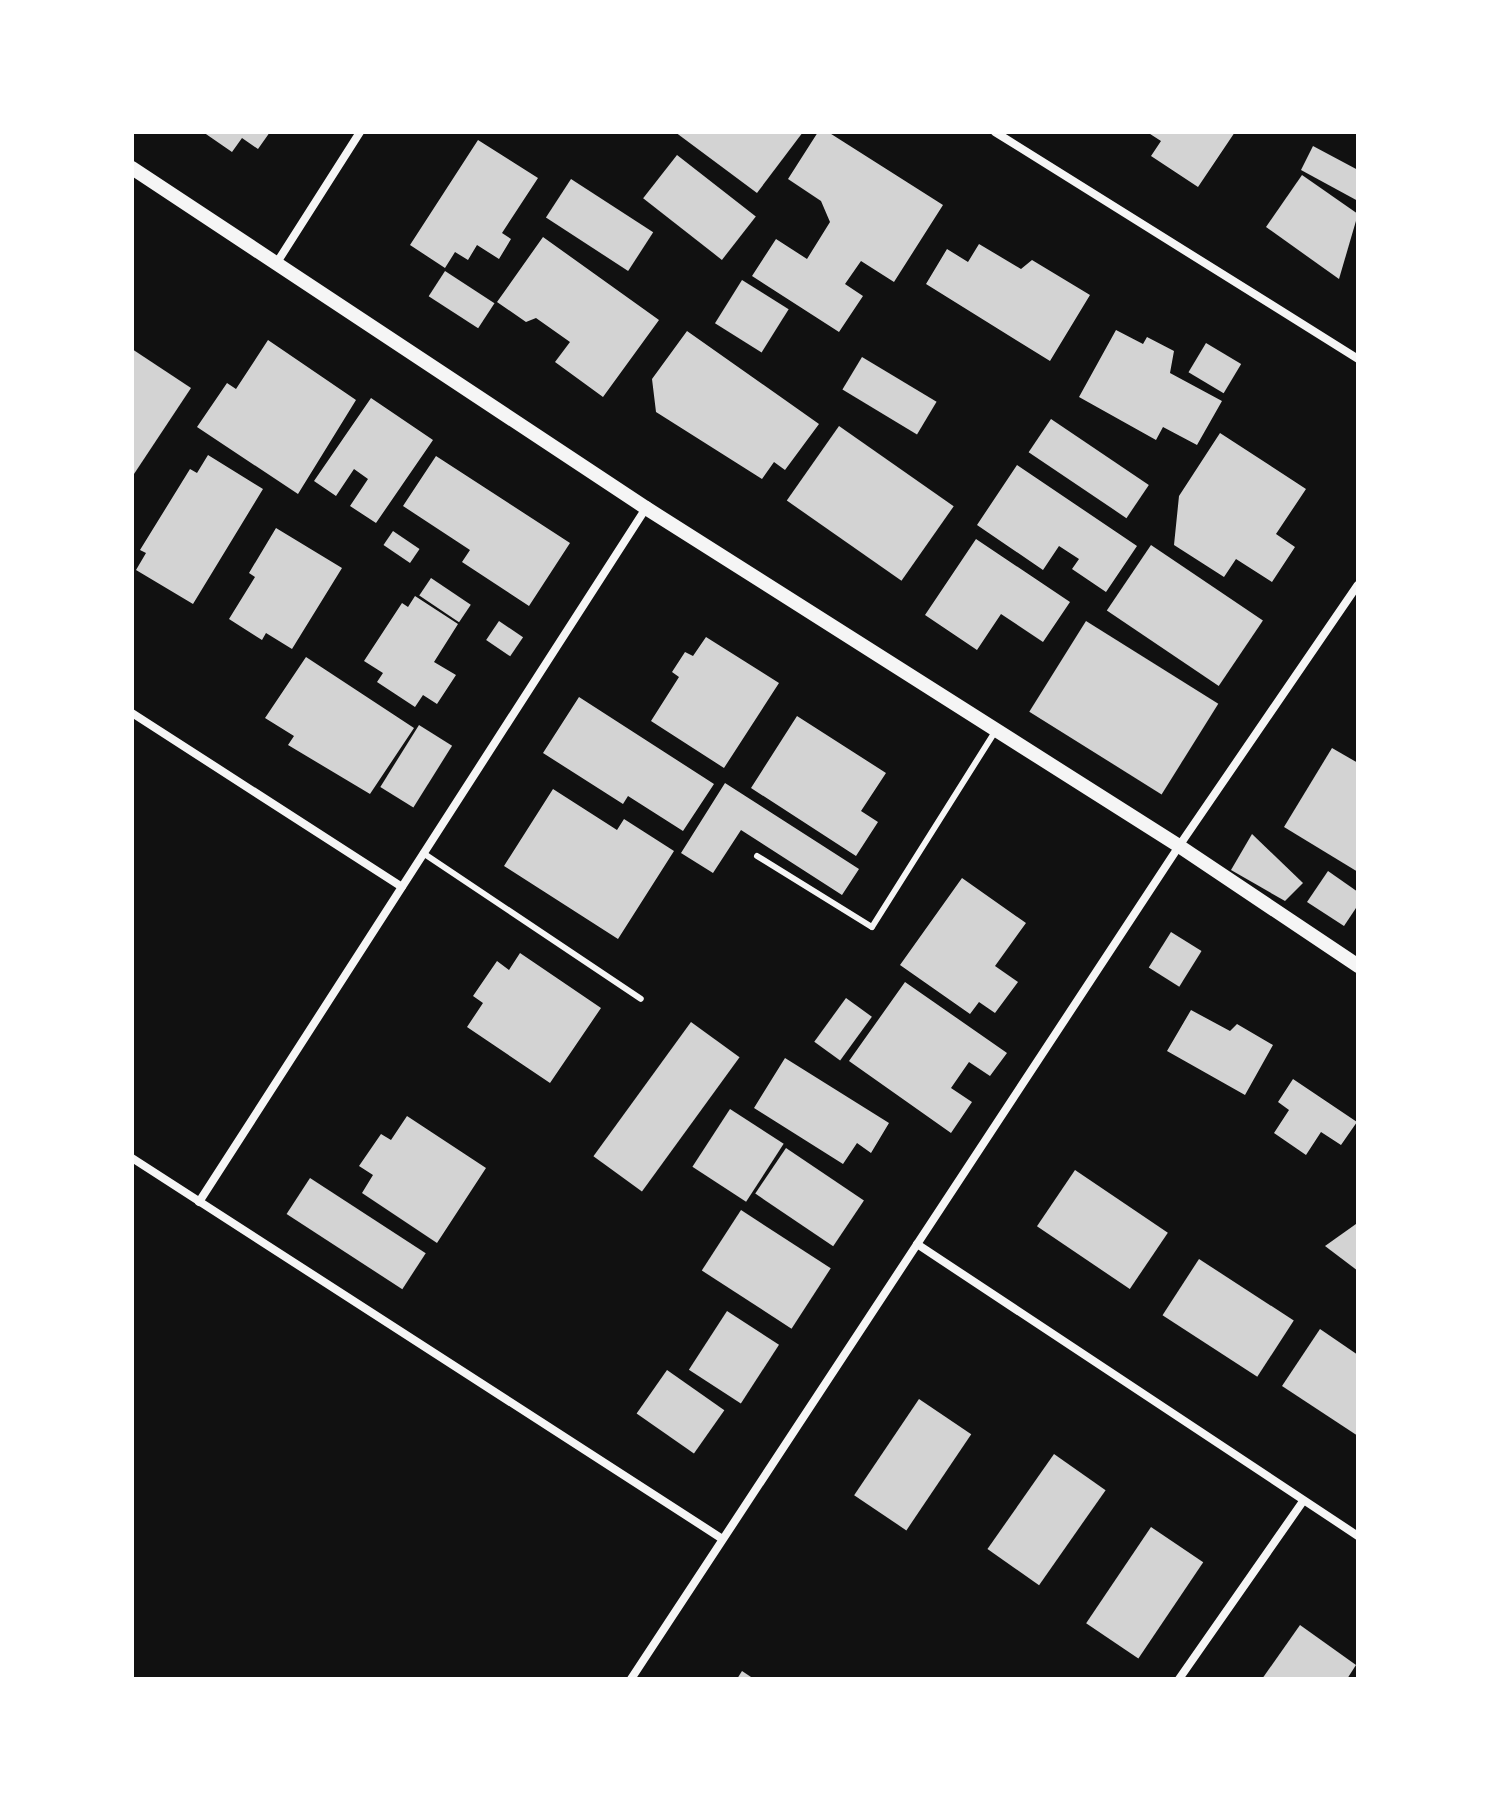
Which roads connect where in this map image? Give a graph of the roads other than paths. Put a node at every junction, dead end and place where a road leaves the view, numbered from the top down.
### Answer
1 (360, 132) edge
2 (995, 132) edge
3 (132, 168) edge
4 (275, 265) junction
5 (1358, 359) edge
6 (646, 508) junction
7 (1358, 585) edge
8 (132, 713) edge
9 (996, 730) junction
10 (1179, 846) junction
11 (423, 853) junction
12 (757, 856) dead end
13 (402, 887) junction
14 (1358, 966) edge
15 (641, 999) dead end
16 (132, 1158) edge
17 (199, 1202) junction
18 (917, 1244) junction
19 (1303, 1501) junction
20 (1358, 1536) edge
21 (721, 1538) junction
22 (631, 1679) edge
23 (1179, 1679) edge

1 - 4 street
2 - 5 street
3 - 4 street
4 - 6 street
6 - 9 street
6 - 11 street
7 - 10 street
8 - 13 street
9 - 10 street
9 - 12 lane
10 - 14 street
10 - 18 street
11 - 13 street
11 - 15 lane
13 - 17 street
16 - 17 street
17 - 21 street
18 - 19 street
18 - 21 street
19 - 20 street
19 - 23 street
21 - 22 street

